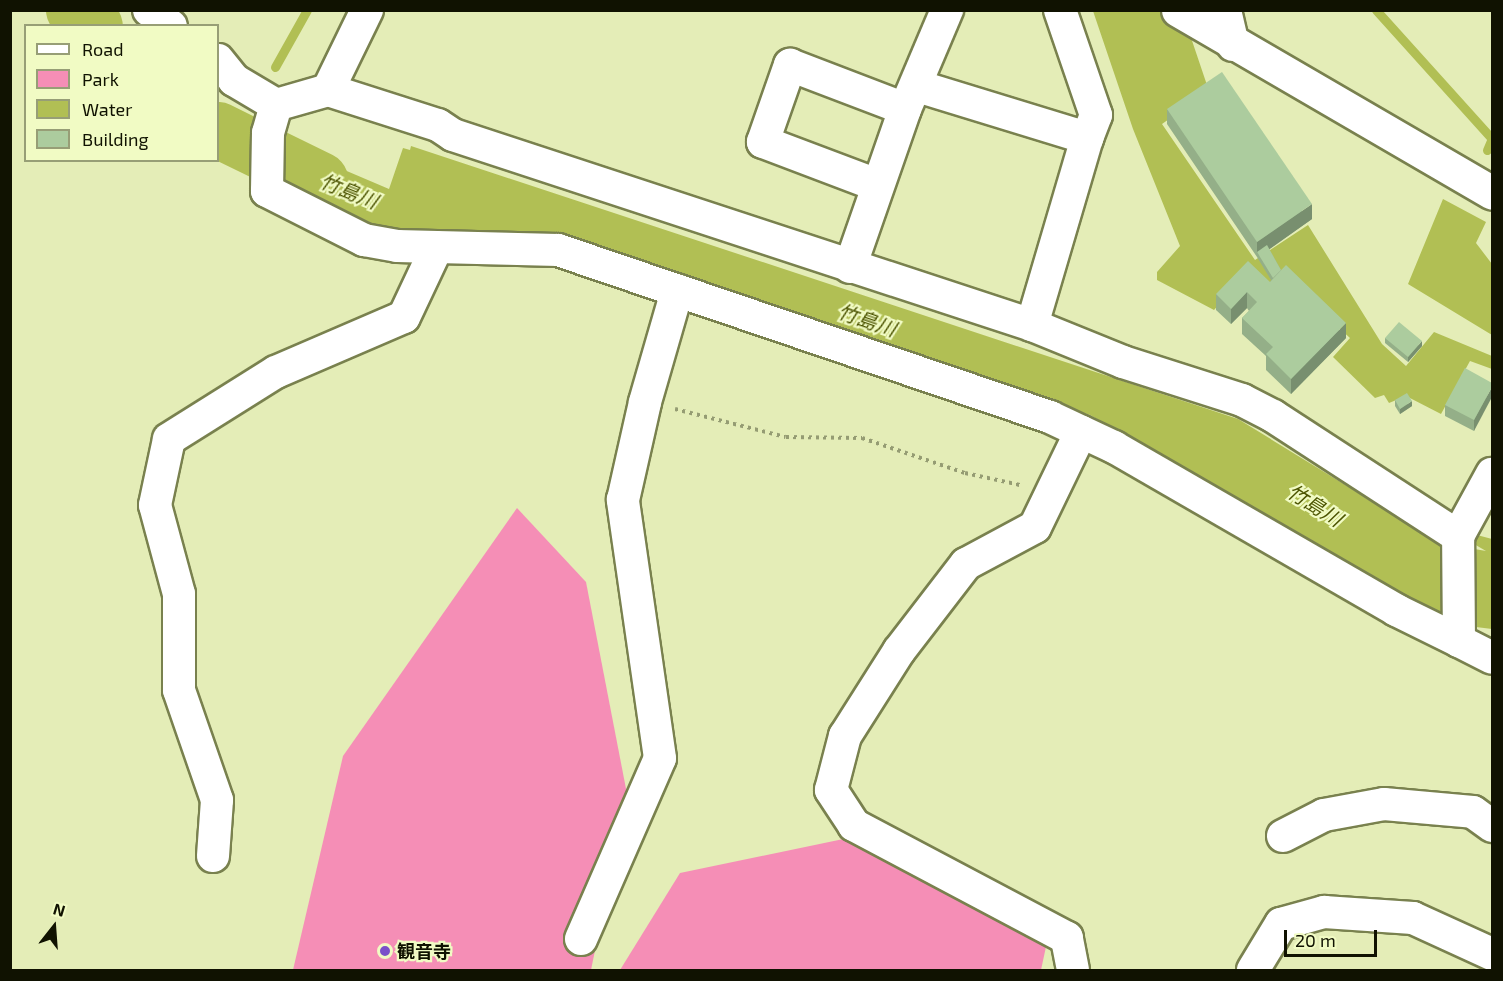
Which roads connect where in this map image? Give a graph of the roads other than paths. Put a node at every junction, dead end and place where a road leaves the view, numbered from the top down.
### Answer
1 (149, 10) edge
2 (367, 10) edge
3 (947, 10) edge
4 (1060, 10) edge
5 (1178, 10) edge
6 (168, 24) edge
7 (1224, 30) edge
8 (219, 61) edge
9 (328, 90) junction
10 (911, 97) junction
11 (272, 119) junction
12 (1088, 138) junction
13 (877, 184) junction
14 (1492, 193) edge
15 (437, 247) junction
16 (850, 267) junction
17 (677, 291) junction
18 (1032, 325) junction
19 (1081, 432) junction
20 (1492, 474) edge
21 (1457, 542) junction
22 (1460, 635) junction
23 (1492, 658) edge
24 (1492, 826) edge
25 (1283, 836) dead end
26 (213, 856) dead end
27 (581, 939) dead end
28 (1492, 954) edge
29 (1073, 970) edge
30 (1253, 970) edge

1 - 6 street
2 - 9 street
3 - 10 street
4 - 12 street
5 - 7 street
7 - 14 street
8 - 11 street
9 - 11 street
9 - 16 street
10 - 12 street
10 - 13 street
10 - 13 street
11 - 15 street
12 - 18 street
13 - 16 street
15 - 17 street
15 - 26 street
16 - 18 street
17 - 19 street
17 - 27 street
18 - 21 street
19 - 22 street
19 - 29 street
20 - 21 street
21 - 22 street
22 - 23 street
24 - 25 street
28 - 30 street

